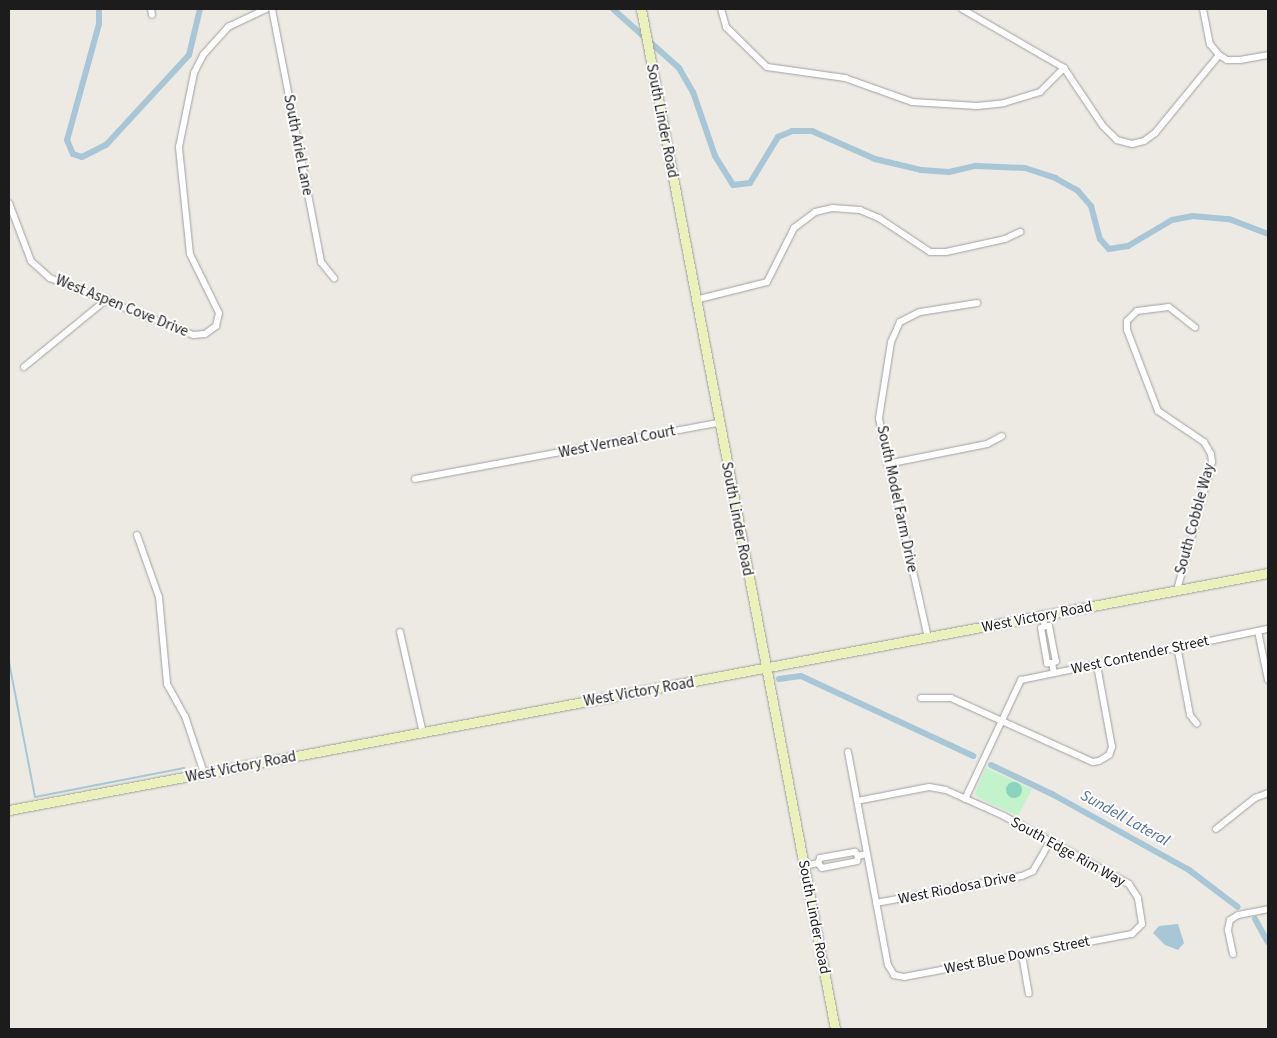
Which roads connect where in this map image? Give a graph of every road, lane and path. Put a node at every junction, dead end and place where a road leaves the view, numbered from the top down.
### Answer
1 (266, 9) edge
2 (272, 9) edge
3 (641, 9) edge
4 (721, 9) edge
5 (962, 9) edge
6 (1203, 9) edge
7 (1218, 55) junction
8 (1268, 55) edge
9 (1064, 68) junction
10 (9, 203) edge
11 (1020, 232) dead end
12 (334, 278) dead end
13 (107, 299) junction
14 (695, 300) junction
15 (977, 302) dead end
16 (1195, 327) dead end
17 (24, 367) dead end
18 (718, 423) junction
19 (1002, 436) dead end
20 (887, 464) junction
21 (415, 479) dead end
22 (137, 535) dead end
23 (1268, 573) edge
24 (1177, 590) junction
25 (1043, 616) junction
26 (1268, 629) edge
27 (1258, 631) junction
28 (400, 632) dead end
29 (928, 638) junction
30 (1178, 646) junction
31 (1097, 665) junction
32 (766, 669) junction
33 (1054, 673) junction
34 (1268, 680) edge
35 (921, 698) dead end
36 (1001, 720) junction
37 (1197, 724) dead end
38 (423, 733) junction
39 (848, 752) dead end
40 (204, 774) junction
41 (1268, 793) edge
42 (965, 799) junction
43 (857, 801) junction
44 (9, 810) edge
45 (1216, 829) dead end
46 (1050, 841) junction
47 (867, 854) junction
48 (804, 866) junction
49 (876, 903) junction
50 (1268, 909) edge
51 (1140, 928) joint
52 (1233, 954) dead end
53 (1022, 955) junction
54 (1029, 993) dead end
55 (835, 1029) edge

1 - 13 street, West Aspen Cove Drive
2 - 12 street, South Ariel Lane
3 - 14 main road, South Linder Road
4 - 9 street
5 - 9 street
6 - 7 street
7 - 8 street
7 - 9 street
10 - 13 street, West Aspen Cove Drive
11 - 14 street
13 - 17 street
14 - 18 main road, South Linder Road
15 - 20 street, South Model Farm Drive
16 - 24 street, South Cobble Way
18 - 21 street, West Verneal Court
18 - 32 main road, South Linder Road
19 - 20 street
20 - 29 street, South Model Farm Drive
22 - 40 street
23 - 24 main road, West Victory Road
24 - 25 main road, West Victory Road
25 - 29 main road, West Victory Road
25 - 33 street
26 - 27 street, West Contender Street
27 - 30 street, West Contender Street
27 - 34 street
28 - 38 street
29 - 32 main road, West Victory Road
30 - 31 street, West Contender Street
30 - 37 street
31 - 33 street, West Contender Street
31 - 36 street
32 - 38 main road, West Victory Road
32 - 48 main road, South Linder Road
33 - 36 street, West Contender Street
35 - 36 street
36 - 42 street
38 - 40 main road, West Victory Road
39 - 43 street
40 - 44 main road, West Victory Road
41 - 45 street
42 - 43 street, South Edge Rim Way
42 - 46 street, South Edge Rim Way
43 - 47 street
46 - 49 street, West Riodosa Drive
46 - 51 street, South Edge Rim Way
47 - 48 street
47 - 49 street
48 - 55 main road, South Linder Road
49 - 53 street, West Blue Downs Street
50 - 52 street
51 - 53 street, West Blue Downs Street
53 - 54 street

